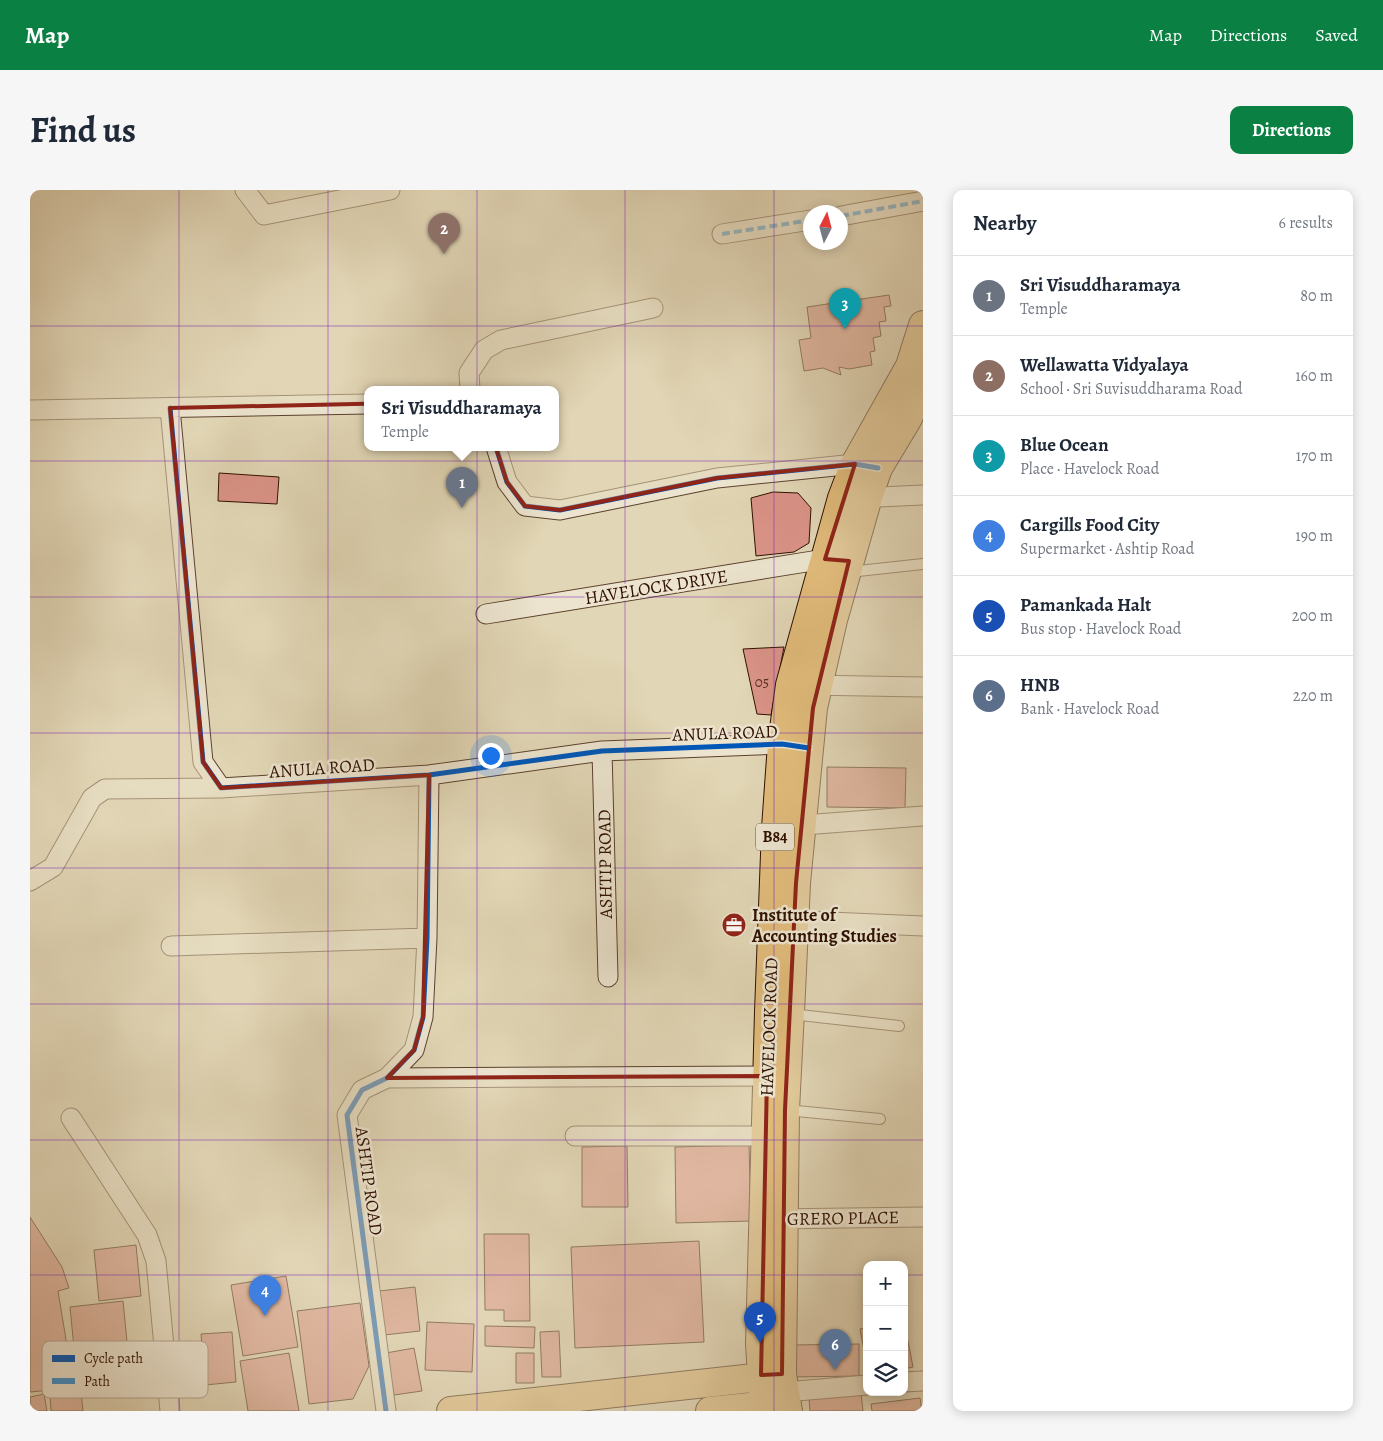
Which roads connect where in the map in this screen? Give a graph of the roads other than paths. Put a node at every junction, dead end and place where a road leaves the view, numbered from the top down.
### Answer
1 (245, 190) edge
2 (390, 190) edge
3 (923, 201) edge
4 (848, 215) edge
5 (803, 221) edge
6 (722, 234) dead end
7 (653, 308) dead end
8 (923, 325) edge
9 (923, 382) edge
10 (470, 386) edge
11 (364, 404) edge
12 (170, 408) junction
13 (30, 410) edge
14 (497, 451) edge
15 (867, 466) junction
16 (923, 495) edge
17 (855, 498) junction
18 (923, 564) edge
19 (834, 569) junction
20 (486, 614) dead end
21 (790, 684) junction
22 (818, 685) junction
23 (923, 687) edge
24 (782, 744) junction
25 (809, 748) junction
26 (602, 751) junction
27 (429, 775) junction
28 (221, 788) junction
29 (923, 816) edge
30 (789, 826) junction
31 (30, 881) edge
32 (784, 921) junction
33 (923, 926) edge
34 (427, 938) junction
35 (171, 946) dead end
36 (608, 977) dead end
37 (790, 1014) junction
38 (898, 1026) dead end
39 (767, 1076) junction
40 (386, 1078) junction
41 (775, 1109) junction
42 (71, 1118) dead end
43 (880, 1119) dead end
44 (575, 1136) dead end
45 (766, 1136) junction
46 (923, 1217) edge
47 (773, 1220) junction
48 (163, 1341) edge
49 (923, 1381) edge
50 (908, 1382) edge
51 (863, 1385) edge
52 (776, 1396) edge
53 (169, 1398) edge
54 (170, 1411) edge
55 (386, 1411) edge
56 (451, 1411) edge
57 (710, 1411) edge

1 - 2 street
3 - 4 street
5 - 6 street
7 - 10 street
8 - 15 main road, HAVELOCK ROAD / B84
9 - 15 main road, HAVELOCK ROAD / B84
11 - 12 street
12 - 13 street
12 - 28 street
14 - 15 street
15 - 17 main road, HAVELOCK ROAD / B84
16 - 17 street
17 - 19 main road, HAVELOCK ROAD / B84
18 - 19 lane
19 - 20 street, HAVELOCK DRIVE
19 - 21 main road, HAVELOCK ROAD / B84
19 - 22 main road, HAVELOCK ROAD / B84
21 - 22 street
21 - 24 main road, HAVELOCK ROAD / B84
22 - 23 street
22 - 25 main road, HAVELOCK ROAD / B84
24 - 25 street, ANULA ROAD
24 - 26 street, ANULA ROAD
24 - 30 main road, HAVELOCK ROAD / B84
25 - 30 main road, HAVELOCK ROAD / B84
26 - 27 street, ANULA ROAD
26 - 36 street, ASHTIP ROAD
27 - 28 street, ANULA ROAD
27 - 34 street, ASHTIP ROAD
28 - 31 street, ANULA ROAD
29 - 30 street
30 - 32 main road, HAVELOCK ROAD / B84
32 - 33 street
32 - 37 main road, HAVELOCK ROAD / B84
32 - 39 main road, HAVELOCK ROAD / B84
34 - 35 street
34 - 40 street, ASHTIP ROAD
37 - 38 lane
37 - 41 main road, HAVELOCK ROAD / B84
39 - 40 street
39 - 41 main road, HAVELOCK ROAD / B84
40 - 55 street, ASHTIP ROAD
41 - 43 lane
41 - 45 main road, HAVELOCK ROAD / B84
41 - 47 main road, HAVELOCK ROAD / B84
42 - 48 street
44 - 45 street
45 - 47 main road, HAVELOCK ROAD / B84
46 - 47 street, GRERO PLACE
47 - 52 main road, HAVELOCK ROAD / B84
49 - 50 street
51 - 52 street
52 - 56 main road
52 - 57 main road
53 - 54 street

